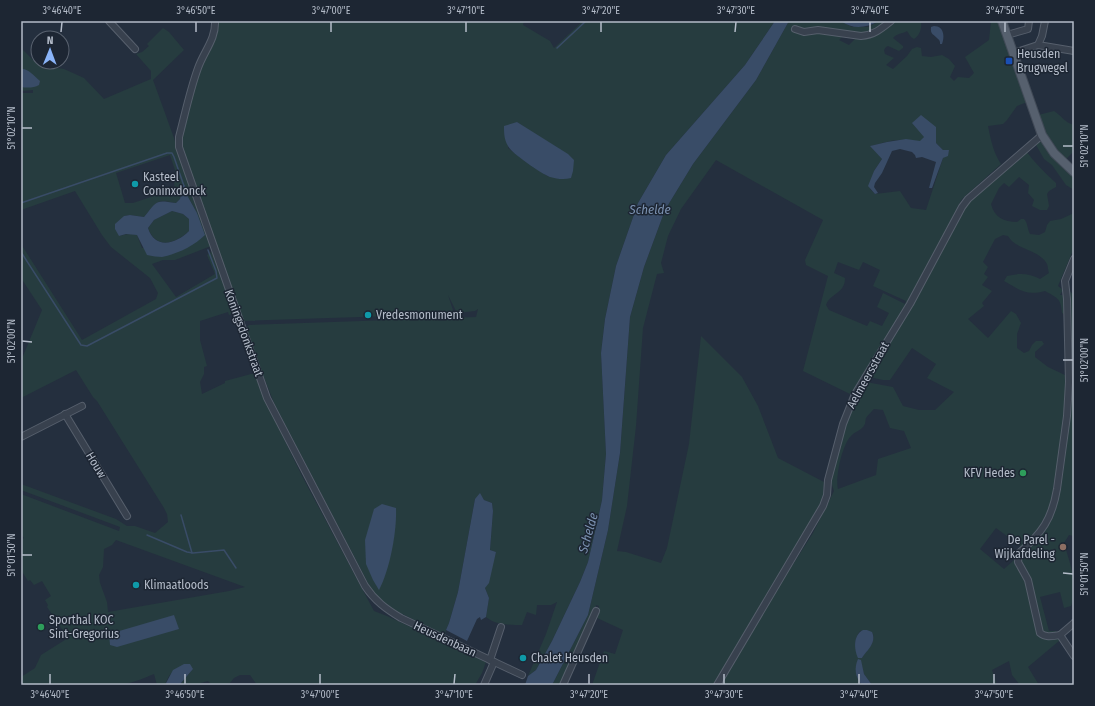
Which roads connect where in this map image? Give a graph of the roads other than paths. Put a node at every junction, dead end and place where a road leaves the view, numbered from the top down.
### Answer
1 (108, 21) edge
2 (216, 21) edge
3 (891, 21) edge
4 (1002, 21) edge
5 (1029, 21) edge
6 (1045, 21) edge
7 (795, 28) dead end
8 (1008, 35) junction
9 (1038, 45) junction
10 (135, 50) dead end
11 (1014, 52) junction
12 (1074, 52) edge
13 (1042, 135) junction
14 (1074, 172) edge
15 (1074, 259) edge
16 (82, 406) dead end
17 (65, 414) junction
18 (21, 437) edge
19 (127, 516) dead end
20 (595, 613) dead end
21 (401, 618) joint
22 (1074, 623) edge
23 (501, 627) dead end
24 (1060, 635) junction
25 (1074, 656) edge
26 (492, 661) junction
27 (522, 675) dead end
28 (484, 685) edge
29 (563, 685) edge
30 (717, 685) edge

1 - 10 street
2 - 21 street, Koningsdonkstraat
3 - 7 street
4 - 8 main road
5 - 8 street
6 - 9 street
8 - 11 main road
9 - 11 street
9 - 12 street
11 - 13 main road
13 - 14 main road
13 - 30 street, Aelmeersstraat
15 - 24 street
16 - 17 street
17 - 18 street
17 - 19 street, Houw
20 - 29 street
21 - 26 street, Heusdenbaan
22 - 24 street
23 - 26 street, Heusdenbaan
24 - 25 street
26 - 27 street, Heusdenbaan
26 - 28 street, Heusdenbaan

